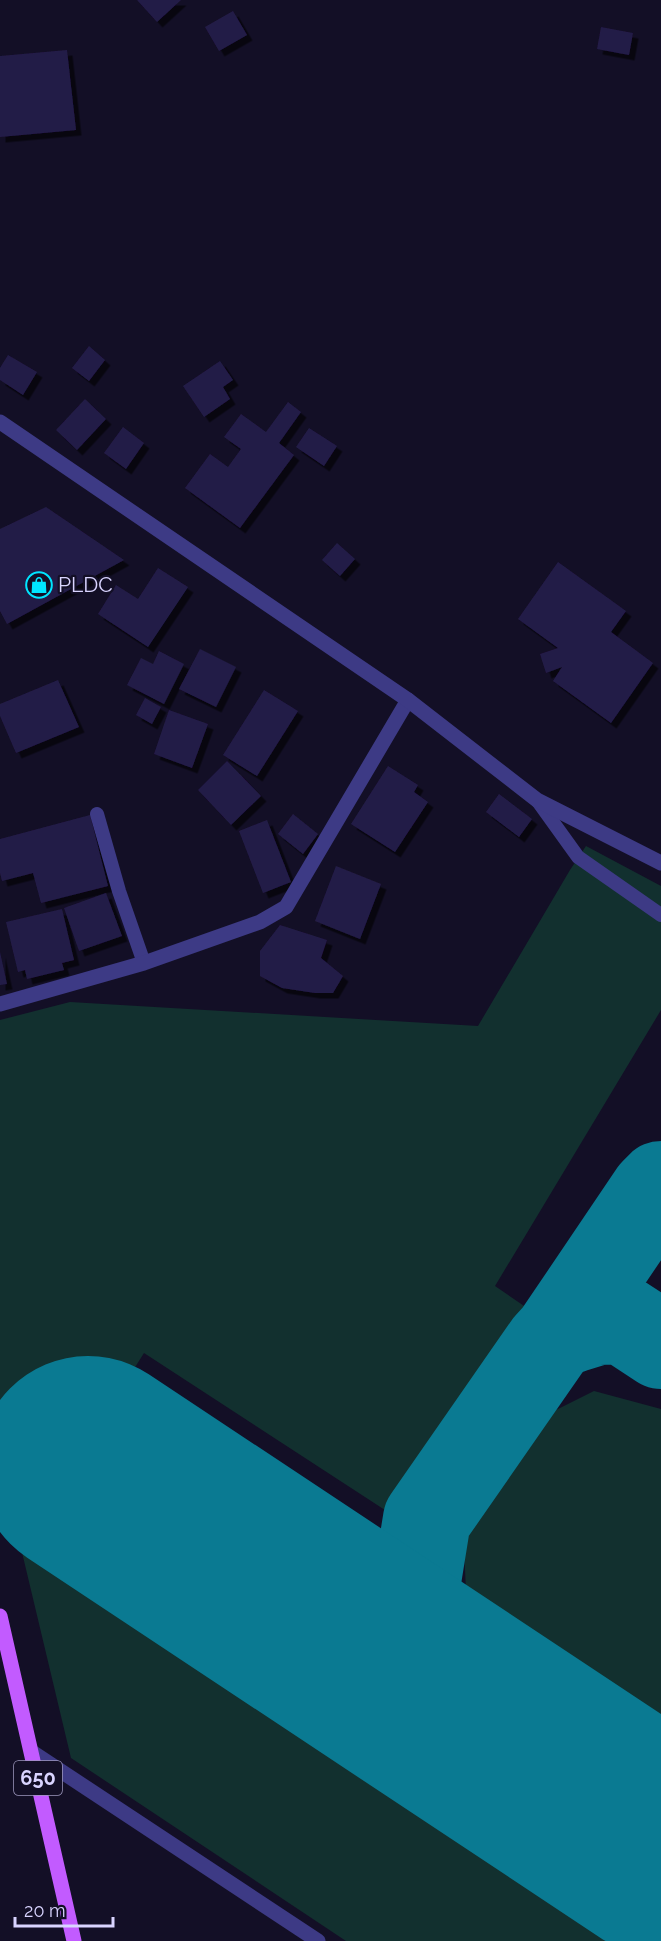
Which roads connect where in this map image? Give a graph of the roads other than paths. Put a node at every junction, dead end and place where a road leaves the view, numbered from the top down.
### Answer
1 (0, 422) edge
2 (408, 700) junction
3 (537, 800) junction
4 (97, 814) dead end
5 (661, 863) edge
6 (661, 915) edge
7 (144, 963) junction
8 (0, 1004) edge
9 (0, 1616) edge
10 (32, 1752) junction
11 (304, 1936) edge
12 (74, 1941) edge
13 (318, 1941) edge

1 - 2 street
2 - 3 street
2 - 7 street
3 - 5 street
3 - 6 lane
4 - 7 lane
7 - 8 street
9 - 10 main road, 650
10 - 11 street
10 - 12 main road, 650
11 - 13 street

